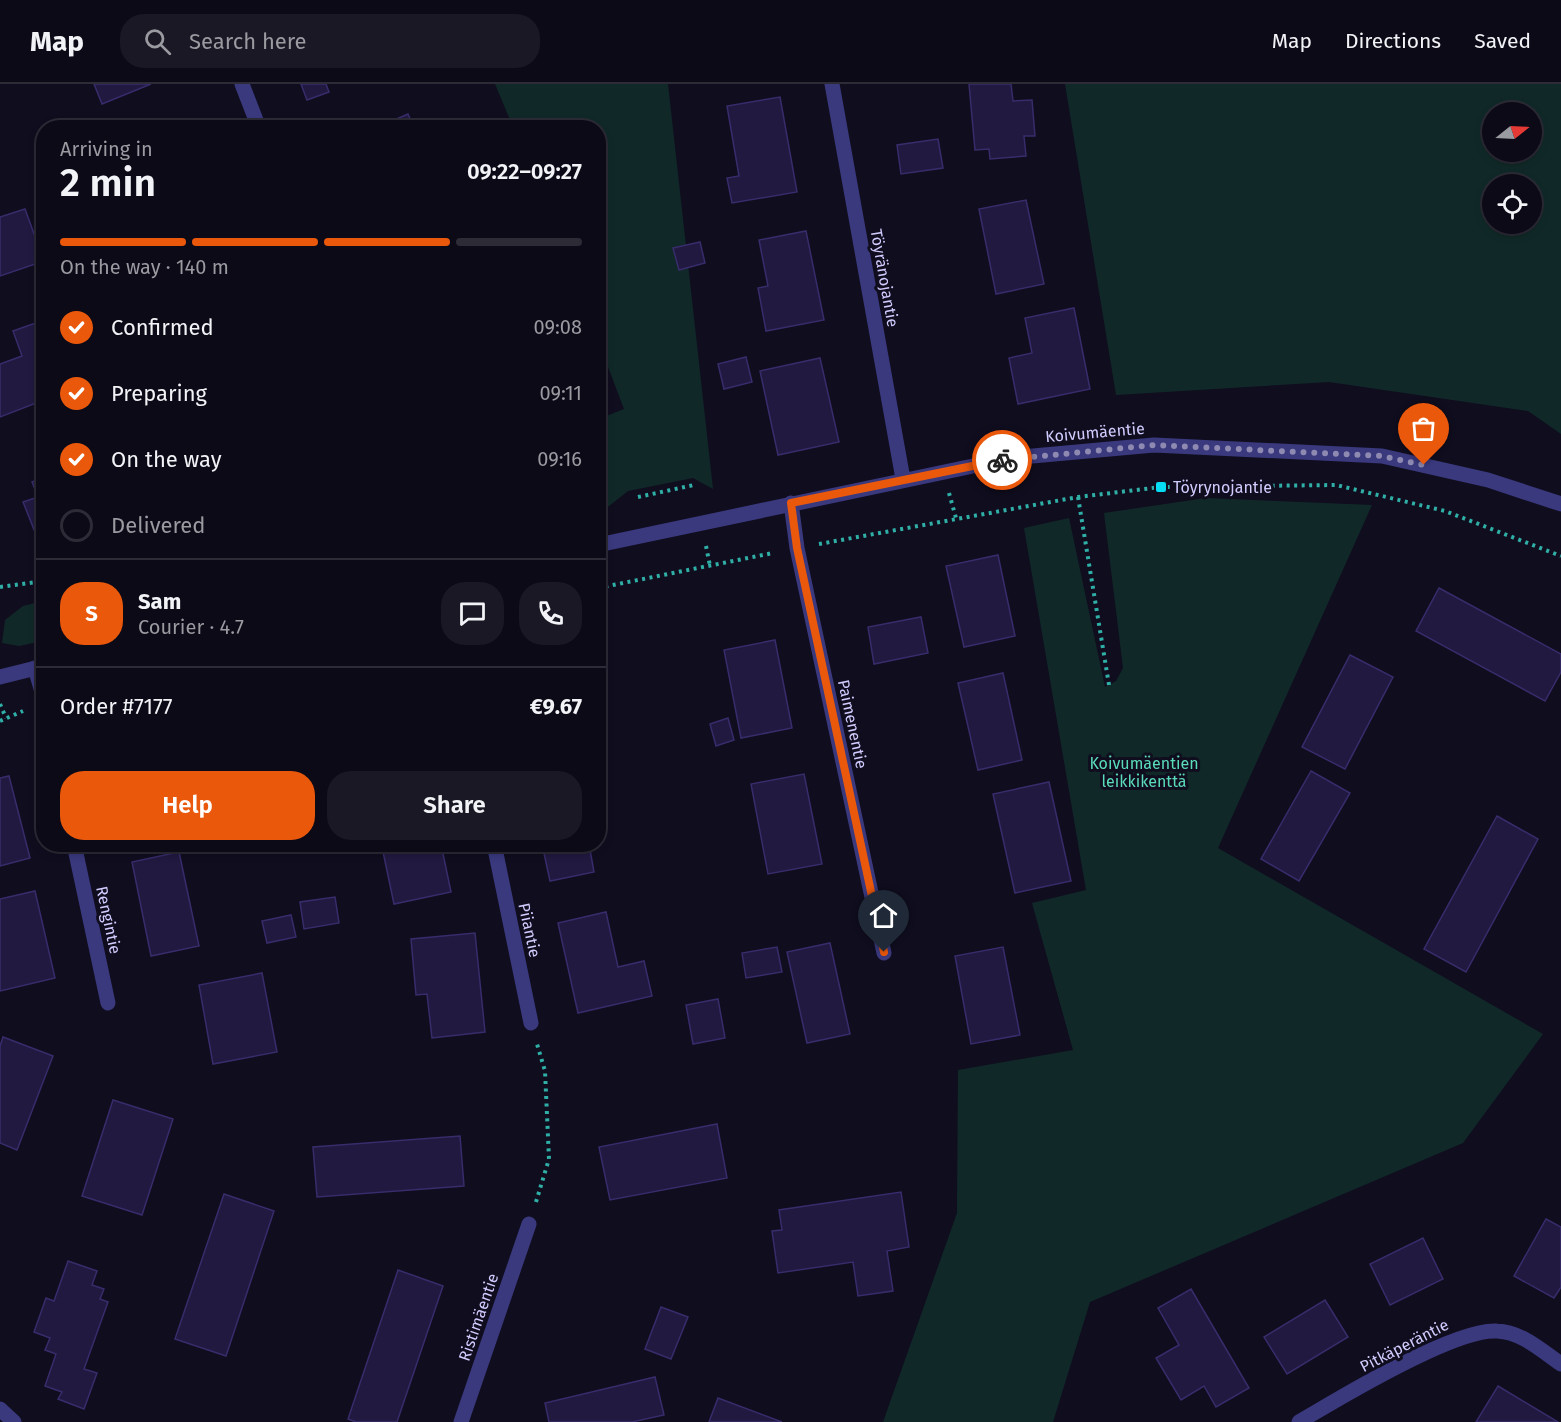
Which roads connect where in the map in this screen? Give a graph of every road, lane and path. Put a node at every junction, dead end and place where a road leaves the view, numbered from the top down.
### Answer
1 (242, 84) edge
2 (832, 84) edge
3 (256, 120) edge
4 (903, 479) junction
5 (694, 485) dead end
6 (638, 497) dead end
7 (1078, 497) junction
8 (791, 503) junction
9 (1561, 504) edge
10 (606, 544) edge
11 (797, 548) junction
12 (1561, 556) edge
13 (36, 582) edge
14 (606, 586) edge
15 (0, 587) edge
16 (36, 668) edge
17 (0, 677) edge
18 (1109, 685) dead end
19 (0, 704) edge
20 (6, 718) dead end
21 (77, 852) edge
22 (496, 852) edge
23 (884, 952) dead end
24 (108, 1003) dead end
25 (531, 1023) joint
26 (529, 1224) joint
27 (1561, 1364) edge
28 (0, 1409) edge
29 (14, 1422) edge
30 (461, 1422) edge
31 (1299, 1422) edge

1 - 3 street
2 - 4 street, Töyränojantie
4 - 8 street, Koivumäentie
4 - 9 street, Koivumäentie
5 - 6 path
7 - 11 path
7 - 12 path
7 - 18 path
8 - 10 street, Koivumäentie
8 - 11 street, Paimenentie
11 - 14 path
11 - 23 street, Paimenentie
13 - 15 path
16 - 17 street
19 - 20 path
21 - 24 street, Rengintie
22 - 25 street, Piiantie
25 - 26 path
26 - 30 street, Ristimäentie
27 - 31 street, Pitkäperäntie
28 - 29 street

